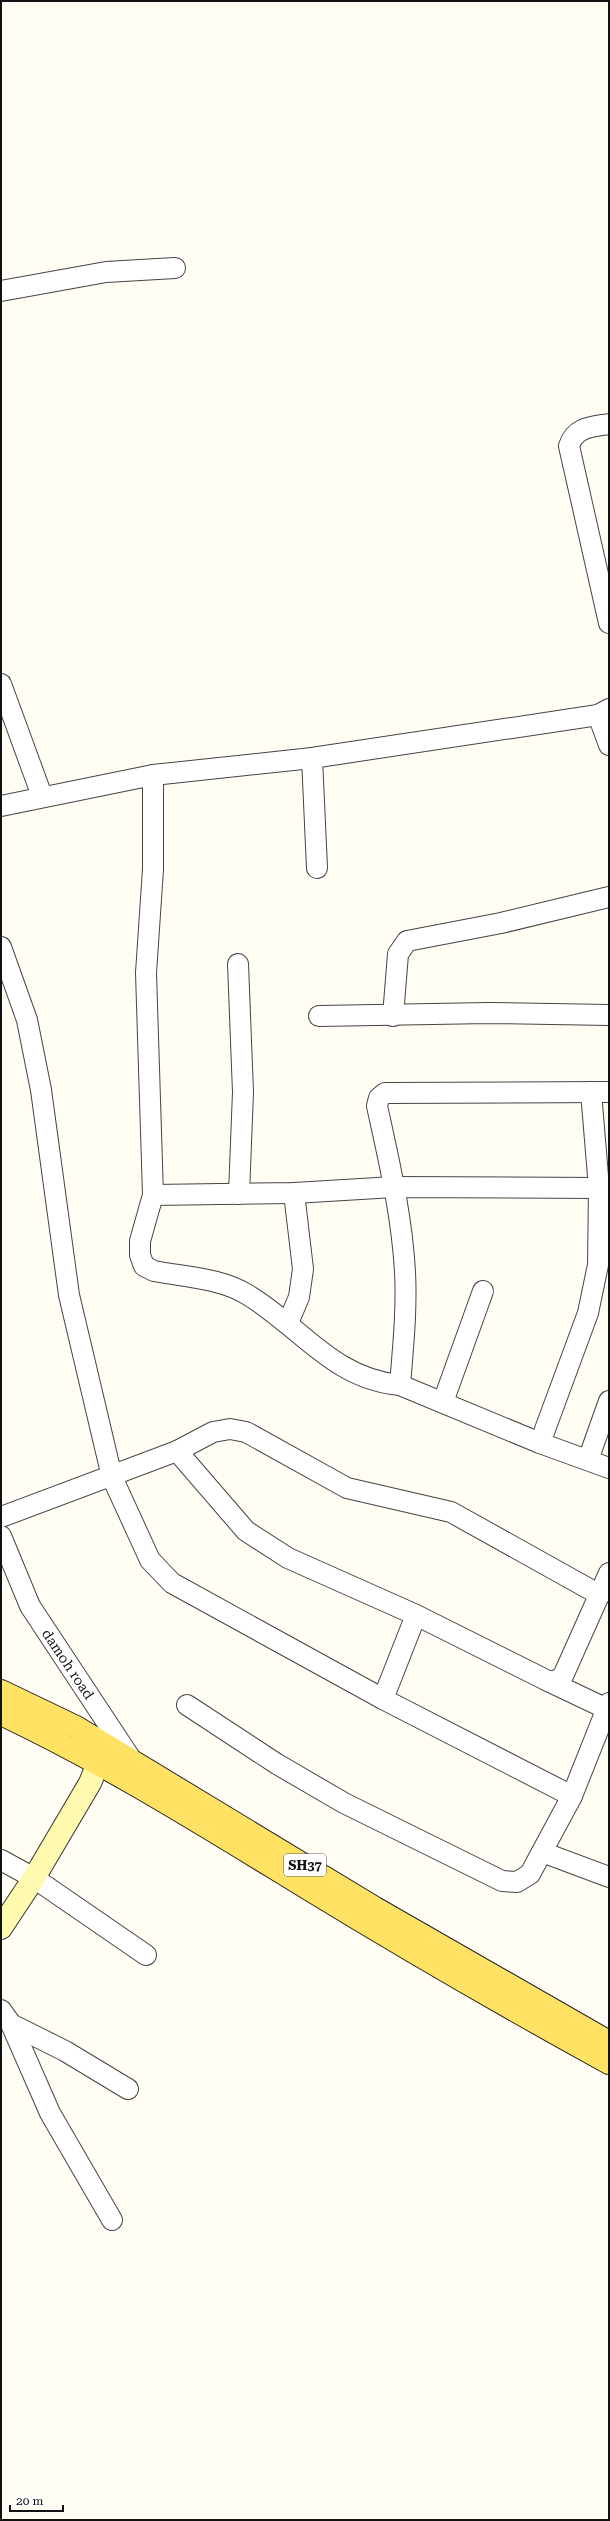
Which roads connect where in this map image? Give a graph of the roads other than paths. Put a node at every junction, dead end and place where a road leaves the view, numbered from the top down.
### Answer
1 (175, 268) dead end
2 (1, 291) edge
3 (609, 424) edge
4 (609, 623) edge
5 (1, 684) edge
6 (604, 712) edge
7 (609, 745) edge
8 (312, 758) junction
9 (153, 775) junction
10 (42, 796) junction
11 (1, 806) edge
12 (317, 868) dead end
13 (609, 896) edge
14 (1, 947) edge
15 (238, 964) dead end
16 (609, 1015) edge
17 (319, 1016) dead end
18 (394, 1016) junction
19 (600, 1092) edge
20 (394, 1187) junction
21 (599, 1188) junction
22 (294, 1193) junction
23 (239, 1194) junction
24 (153, 1195) junction
25 (483, 1291) dead end
26 (288, 1323) junction
27 (400, 1385) junction
28 (609, 1401) edge
29 (442, 1402) junction
30 (540, 1443) junction
31 (177, 1451) junction
32 (588, 1460) junction
33 (609, 1468) edge
34 (112, 1477) junction
35 (1, 1517) edge
36 (1, 1536) edge
37 (609, 1573) edge
38 (600, 1595) junction
39 (416, 1615) junction
40 (548, 1681) junction
41 (1, 1692) edge
42 (383, 1699) junction
43 (187, 1705) dead end
44 (608, 1707) edge
45 (1, 1714) edge
46 (106, 1745) junction
47 (132, 1760) junction
48 (99, 1765) junction
49 (142, 1789) junction
50 (572, 1796) junction
51 (542, 1852) junction
52 (1, 1860) edge
53 (609, 1877) edge
54 (34, 1878) junction
55 (1, 1928) edge
56 (146, 1955) dead end
57 (6, 2017) edge
58 (609, 2042) edge
59 (609, 2064) edge
60 (128, 2089) dead end
61 (112, 2220) dead end

1 - 2 street
3 - 4 street
5 - 10 street
6 - 7 street
6 - 8 street
8 - 9 street
8 - 12 street
9 - 10 street
9 - 24 street
10 - 11 street
13 - 18 street
14 - 34 street
15 - 23 street
16 - 18 street
17 - 18 street
19 - 20 street
19 - 21 street
20 - 21 street
20 - 22 street
20 - 27 street
21 - 30 street
22 - 23 street
22 - 26 street
23 - 24 street
24 - 26 street
25 - 29 street
26 - 27 street
27 - 29 street
28 - 32 street
29 - 30 street
30 - 32 street
31 - 34 street
31 - 38 street
31 - 39 street
32 - 33 street
34 - 35 street
34 - 42 street
36 - 47 street, damoh road
37 - 38 street
38 - 40 street
39 - 40 street
39 - 42 street
40 - 44 street
41 - 46 main road, SH37
42 - 50 street
43 - 51 street
44 - 50 street
45 - 48 main road, SH37
46 - 47 main road, SH37
46 - 48 street
47 - 49 street, damoh road
47 - 58 main road, SH37
48 - 49 main road, SH37
48 - 54 street
49 - 59 main road, SH37
50 - 51 street
51 - 53 street
52 - 54 street
54 - 55 street
54 - 56 street
57 - 60 street
57 - 61 street

